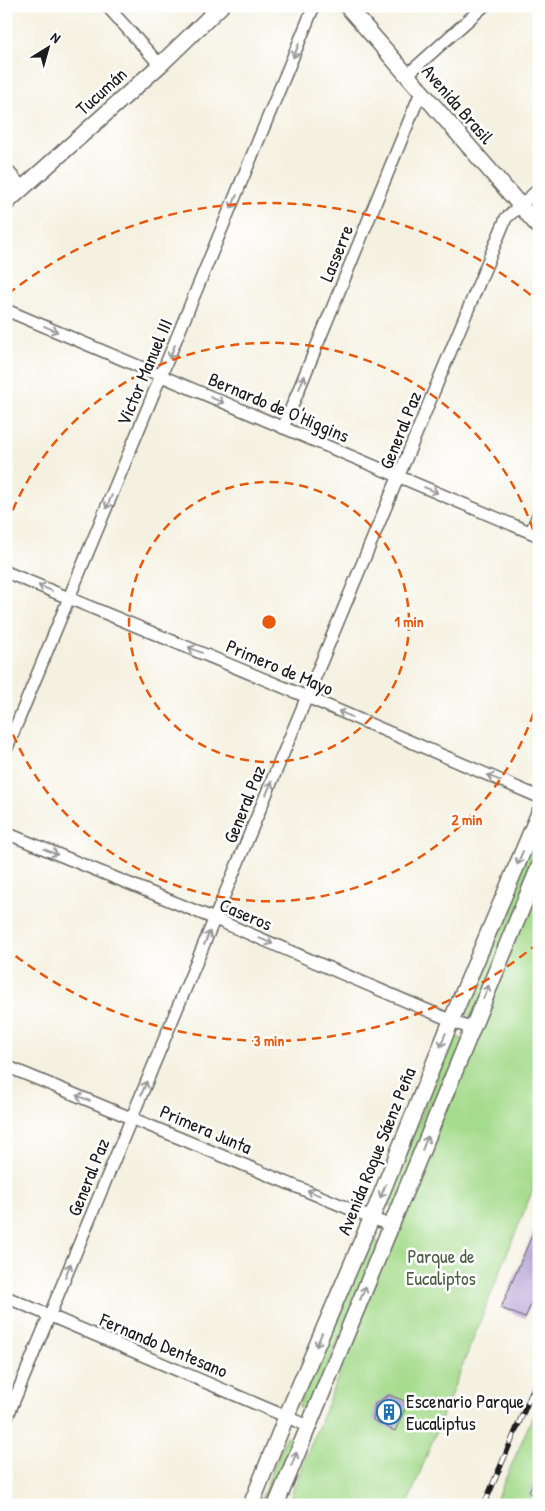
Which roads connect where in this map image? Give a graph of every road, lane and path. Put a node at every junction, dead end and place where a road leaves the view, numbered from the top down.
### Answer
1 (107, 6) edge
2 (222, 6) edge
3 (314, 6) edge
4 (346, 6) edge
5 (484, 6) edge
6 (160, 64) junction
7 (407, 74) junction
8 (421, 92) junction
9 (6, 169) edge
10 (23, 188) junction
11 (539, 189) edge
12 (6, 203) edge
13 (520, 205) junction
14 (539, 227) edge
15 (6, 310) edge
16 (162, 376) junction
17 (283, 428) junction
18 (400, 477) junction
19 (539, 513) edge
20 (535, 534) edge
21 (6, 572) edge
22 (69, 598) junction
23 (307, 697) junction
24 (6, 750) edge
25 (539, 797) edge
26 (539, 813) edge
27 (6, 833) edge
28 (539, 867) edge
29 (215, 919) junction
30 (451, 1020) junction
31 (471, 1029) junction
32 (6, 1066) edge
33 (131, 1117) junction
34 (372, 1217) junction
35 (391, 1226) junction
36 (6, 1297) edge
37 (50, 1315) junction
38 (286, 1416) junction
39 (6, 1420) edge
40 (308, 1426) junction
41 (252, 1505) edge
42 (276, 1505) edge

1 - 6 street
2 - 6 street, Tucumán
3 -> 16 street, Victor Manuel III
4 - 7 street, Avenida Brasil
5 - 7 street
6 - 10 street, Tucumán
7 - 8 street, Avenida Brasil
8 - 13 street, Avenida Brasil
17 -> 8 street, Lasserre
9 - 10 street
10 - 12 street, Tucumán
11 - 13 street, General Paz
13 - 14 street, Avenida Brasil
13 - 18 street, General Paz
15 -> 16 street, Bernardo de O'Higgins
16 -> 17 street, Bernardo de O'Higgins
16 -> 22 street, Victor Manuel III
17 - 18 street, Bernardo de O'Higgins
18 -> 20 street, Bernardo de O'Higgins
18 - 23 street, General Paz
19 - 20 street
22 -> 21 street, Primero de Mayo
23 -> 22 street, Primero de Mayo
22 - 24 street, Victor Manuel III
25 -> 23 street, Primero de Mayo
29 -> 23 street, General Paz
26 -> 30 street, Avenida Roque Sáenz Peña
27 -> 29 street, Caseros
31 -> 28 street
29 -> 30 street, Caseros
33 -> 29 street, General Paz
30 - 31 street, Caseros
30 -> 34 street, Avenida Roque Sáenz Peña
35 -> 31 street
33 -> 32 street, Primera Junta
34 -> 33 street, Primera Junta
37 -> 33 street, General Paz
34 - 35 street, Primera Junta
34 -> 38 street, Avenida Roque Sáenz Peña
40 -> 35 street
36 - 37 street, Fernando Dentesano
37 - 38 street, Fernando Dentesano
37 - 39 street, General Paz
38 - 40 street, Fernando Dentesano
38 - 41 street, Avenida Roque Sáenz Peña
42 -> 40 street

